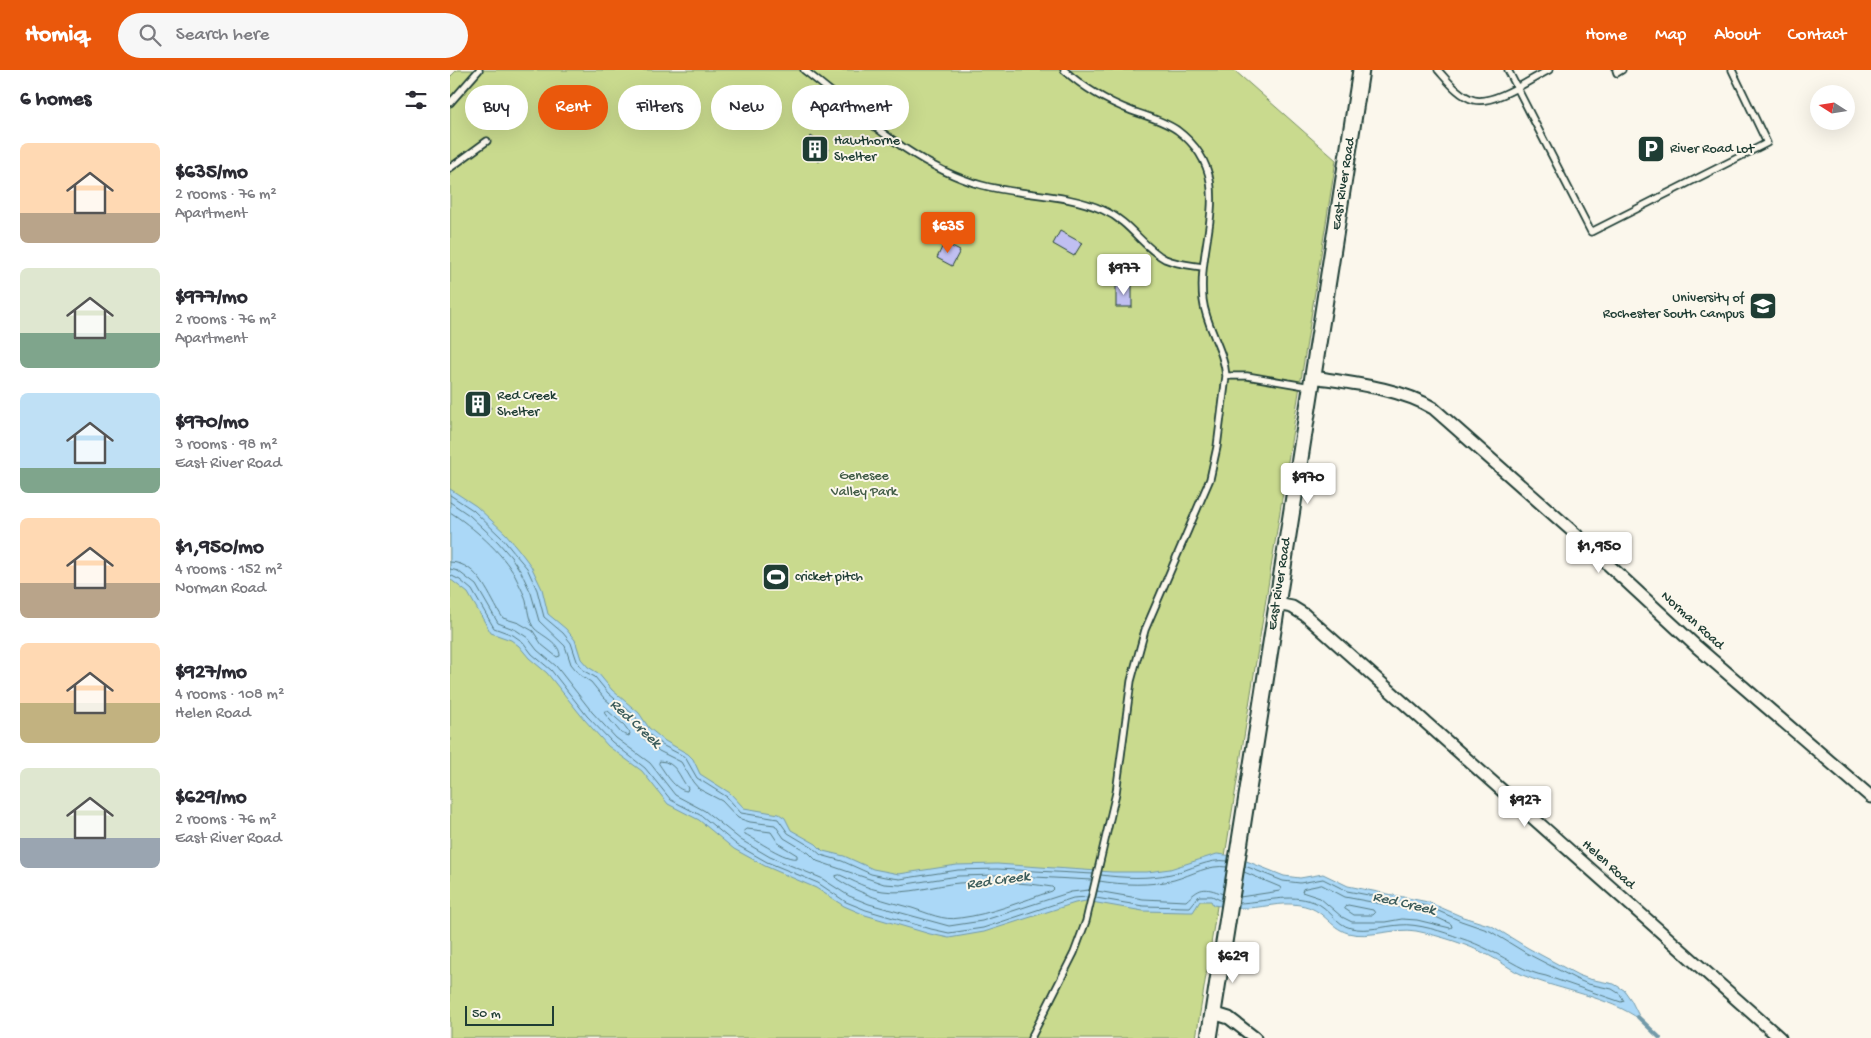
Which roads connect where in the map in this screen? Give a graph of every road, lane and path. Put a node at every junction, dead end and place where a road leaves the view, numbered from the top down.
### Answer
1 (478, 70) edge
2 (804, 70) edge
3 (1064, 70) edge
4 (1360, 70) edge
5 (1438, 70) edge
6 (1508, 70) edge
7 (1549, 70) edge
8 (1616, 70) edge
9 (1622, 70) edge
10 (1732, 70) edge
11 (1516, 87) junction
12 (450, 103) edge
13 (488, 141) dead end
14 (450, 168) edge
15 (1202, 267) junction
16 (1226, 376) junction
17 (1312, 382) junction
18 (1277, 604) junction
19 (1871, 797) edge
20 (1213, 1013) junction
21 (1031, 1038) edge
22 (1209, 1038) edge
23 (1255, 1038) edge
24 (1780, 1038) edge

1 - 12 lane
2 - 15 lane
3 - 15 lane
4 - 17 street, East River Road
5 - 11 lane
6 - 11 lane
7 - 11 lane
8 - 9 lane
10 - 11 lane
13 - 14 lane
15 - 16 lane
16 - 17 lane
16 - 21 lane
17 - 18 street, East River Road
17 - 19 street, Norman Road
18 - 20 street, East River Road
18 - 24 street, Helen Road
20 - 22 street, East River Road
20 - 23 street

